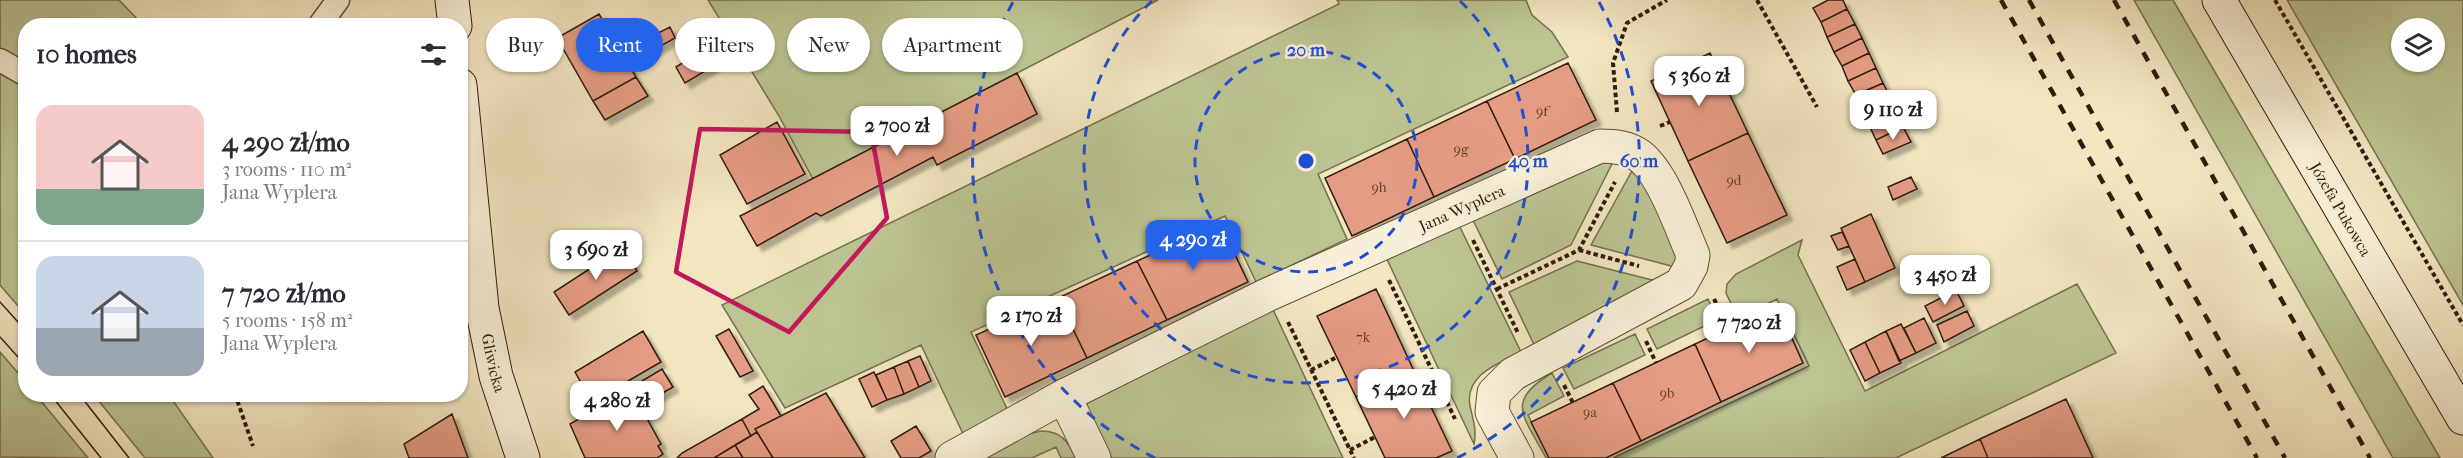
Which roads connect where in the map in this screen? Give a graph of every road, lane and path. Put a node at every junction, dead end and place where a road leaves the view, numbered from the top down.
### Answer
1 (338, 0) edge
2 (452, 0) edge
3 (1667, 0) edge
4 (1757, 0) edge
5 (2219, 0) edge
6 (2275, 0) edge
7 (325, 18) edge
8 (454, 18) edge
9 (0, 60) edge
10 (18, 70) edge
11 (1817, 107) dead end
12 (1625, 149) junction
13 (468, 166) edge
14 (1458, 209) junction
15 (1373, 248) junction
16 (1579, 250) junction
17 (1684, 278) junction
18 (1497, 289) junction
19 (1274, 292) junction
20 (2463, 325) edge
21 (1337, 357) dead end
22 (1533, 363) junction
23 (1311, 370) junction
24 (1064, 396) junction
25 (238, 402) edge
26 (2463, 418) edge
27 (1459, 426) dead end
28 (1375, 437) dead end
29 (253, 446) dead end
30 (1350, 450) junction
31 (1510, 456) edge
32 (523, 458) edge
33 (952, 458) edge
34 (1094, 458) edge
35 (1354, 458) edge

1 - 7 lane
2 - 8 street
3 - 12 path
4 - 11 path
5 - 26 street, Józefa Pukowca
6 - 20 path
9 - 10 lane
12 - 14 street, Jana Wyplera
12 - 16 path
12 - 17 street
13 - 32 street, Gliwicka
14 - 15 street, Jana Wyplera
14 - 18 path
15 - 19 street, Jana Wyplera
15 - 27 path
16 - 17 path
16 - 18 path
17 - 22 street
18 - 22 path
19 - 23 path
19 - 24 street, Jana Wyplera
21 - 23 path
22 - 31 street
23 - 30 path
24 - 33 street, Jana Wyplera
24 - 34 street
25 - 29 path
28 - 30 path
30 - 35 path

